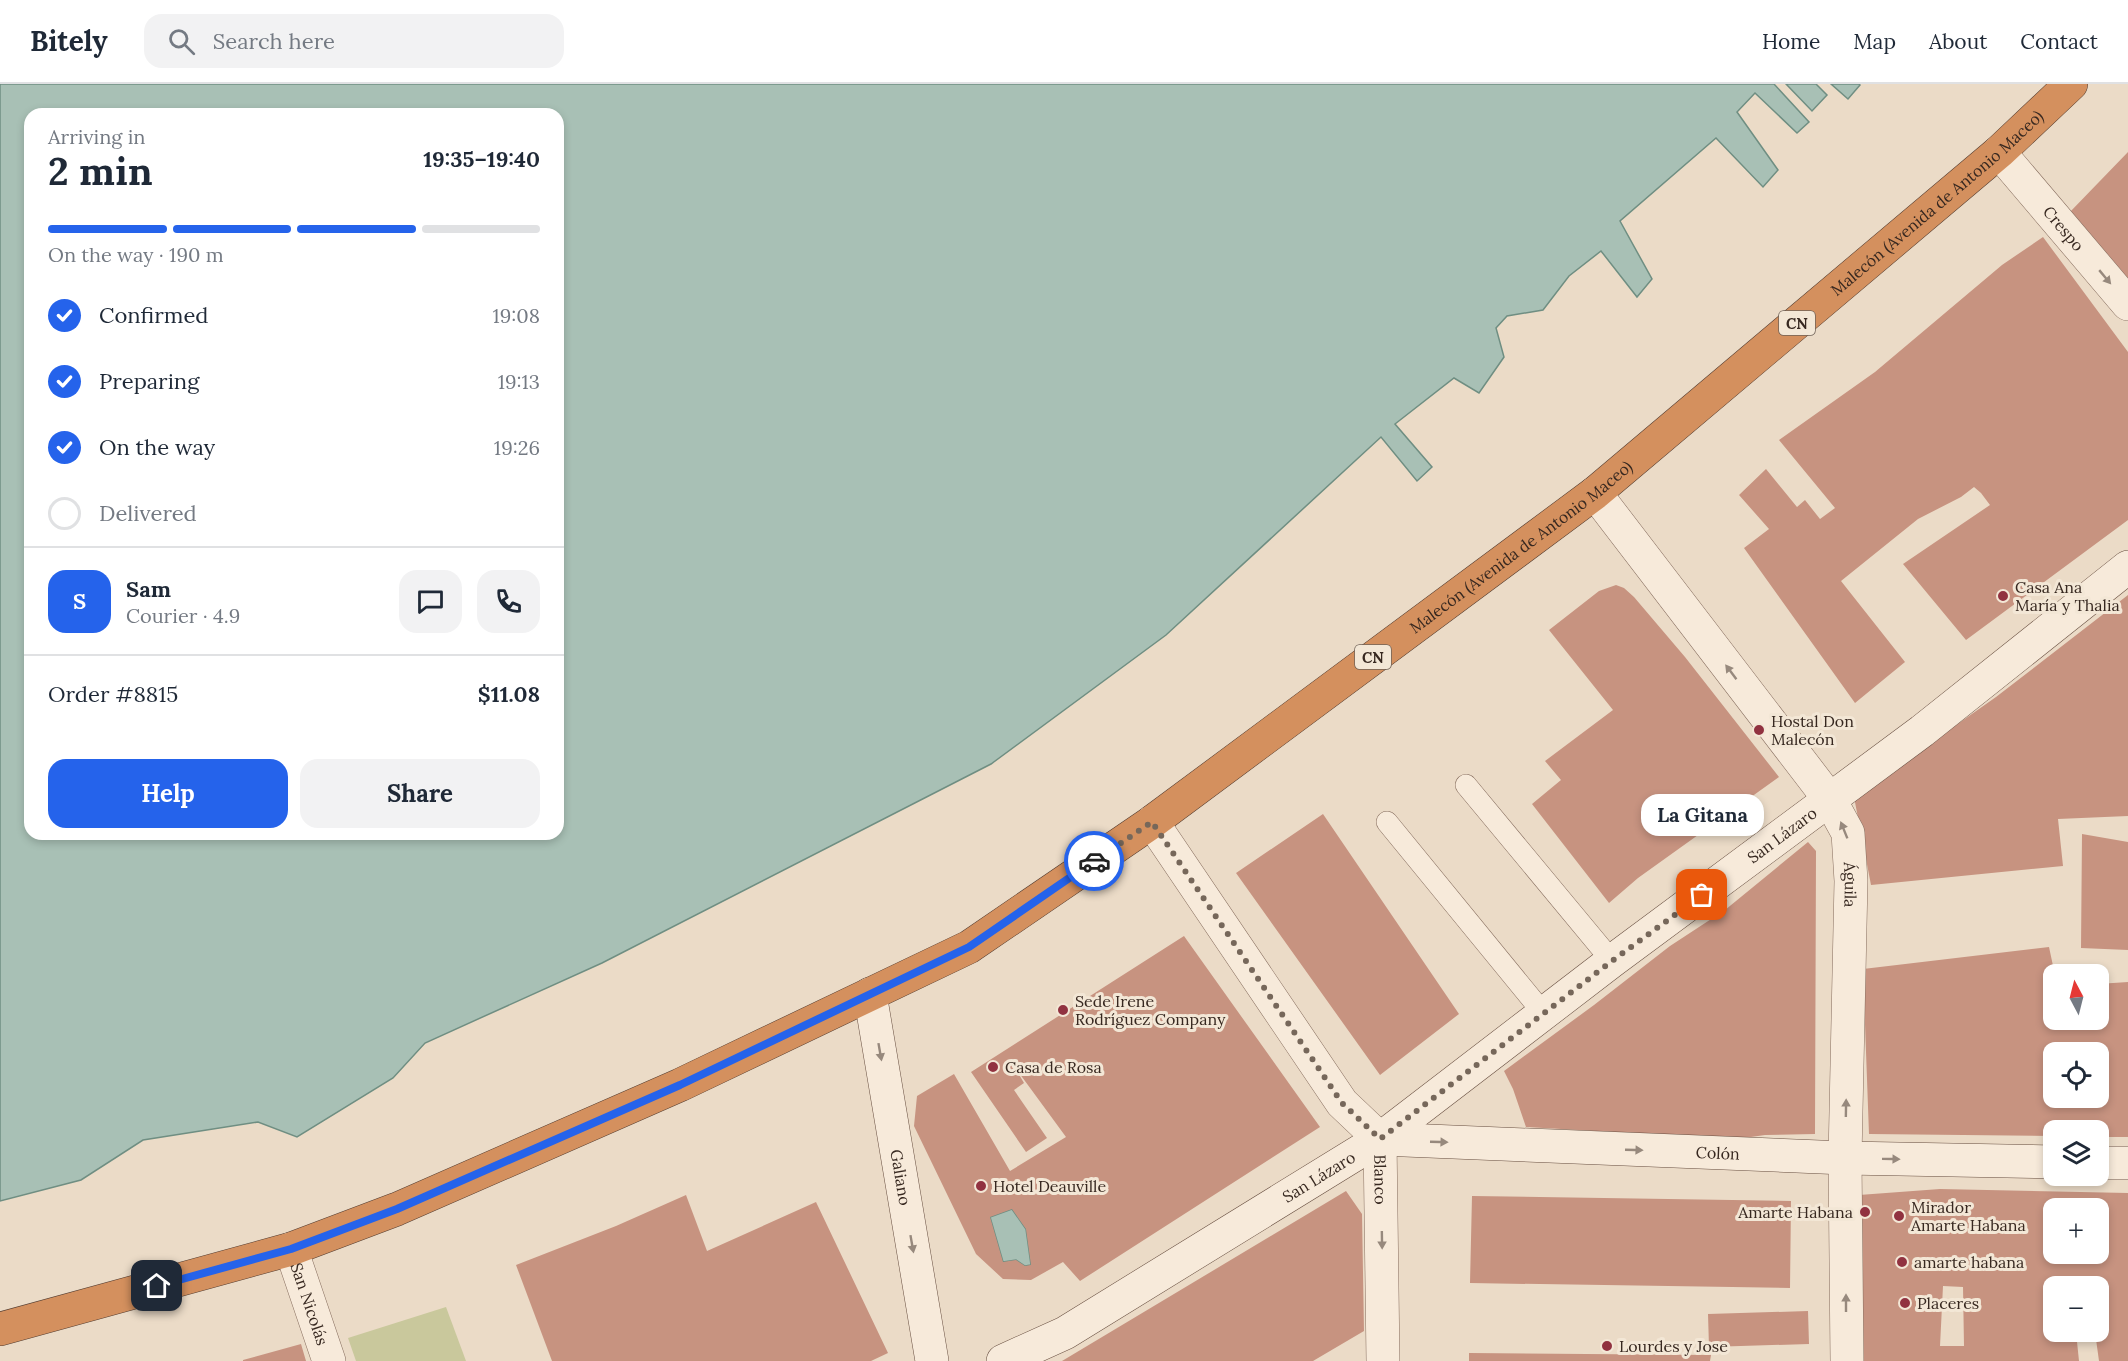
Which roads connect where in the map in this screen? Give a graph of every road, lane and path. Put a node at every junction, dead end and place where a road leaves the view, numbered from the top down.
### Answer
1 (2071, 84) edge
2 (1999, 152) junction
3 (2128, 304) edge
4 (1595, 493) junction
5 (2128, 567) edge
6 (1466, 785) dead end
7 (1830, 800) junction
8 (1152, 822) junction
9 (1387, 822) dead end
10 (1612, 961) junction
11 (870, 994) junction
12 (1544, 1014) junction
13 (1380, 1139) junction
14 (1845, 1158) junction
15 (2043, 1162) edge
16 (2109, 1163) edge
17 (2128, 1163) edge
18 (291, 1249) junction
19 (0, 1329) edge
20 (329, 1361) edge
21 (932, 1361) edge
22 (1003, 1361) edge
23 (1383, 1361) edge
24 (1846, 1361) edge

1 - 2 highway, Malecón (Avenida de Antonio Maceo) / CN
2 -> 3 street, Crespo
2 - 4 highway, Malecón (Avenida de Antonio Maceo) / CN
7 -> 4 street, Águila
4 - 8 highway, Malecón (Avenida de Antonio Maceo) / CN
5 - 7 street, San Lázaro
6 - 10 lane
7 - 10 street, San Lázaro
14 -> 7 street, Águila
8 - 11 highway, Malecón (Avenida de Antonio Maceo) / CN
8 - 13 street, Blanco
9 - 12 lane
10 - 12 street, San Lázaro
11 - 18 highway, Malecón (Avenida de Antonio Maceo) / CN
11 -> 21 street, Galiano
12 - 13 street, San Lázaro
13 -> 14 street, Colón
13 - 22 street, San Lázaro
13 -> 23 street, Blanco
14 -> 15 street, Colón
24 -> 14 street, Águila
16 - 17 street
18 - 19 highway, Malecón (Avenida de Antonio Maceo) / CN
18 - 20 street, San Nicolás

